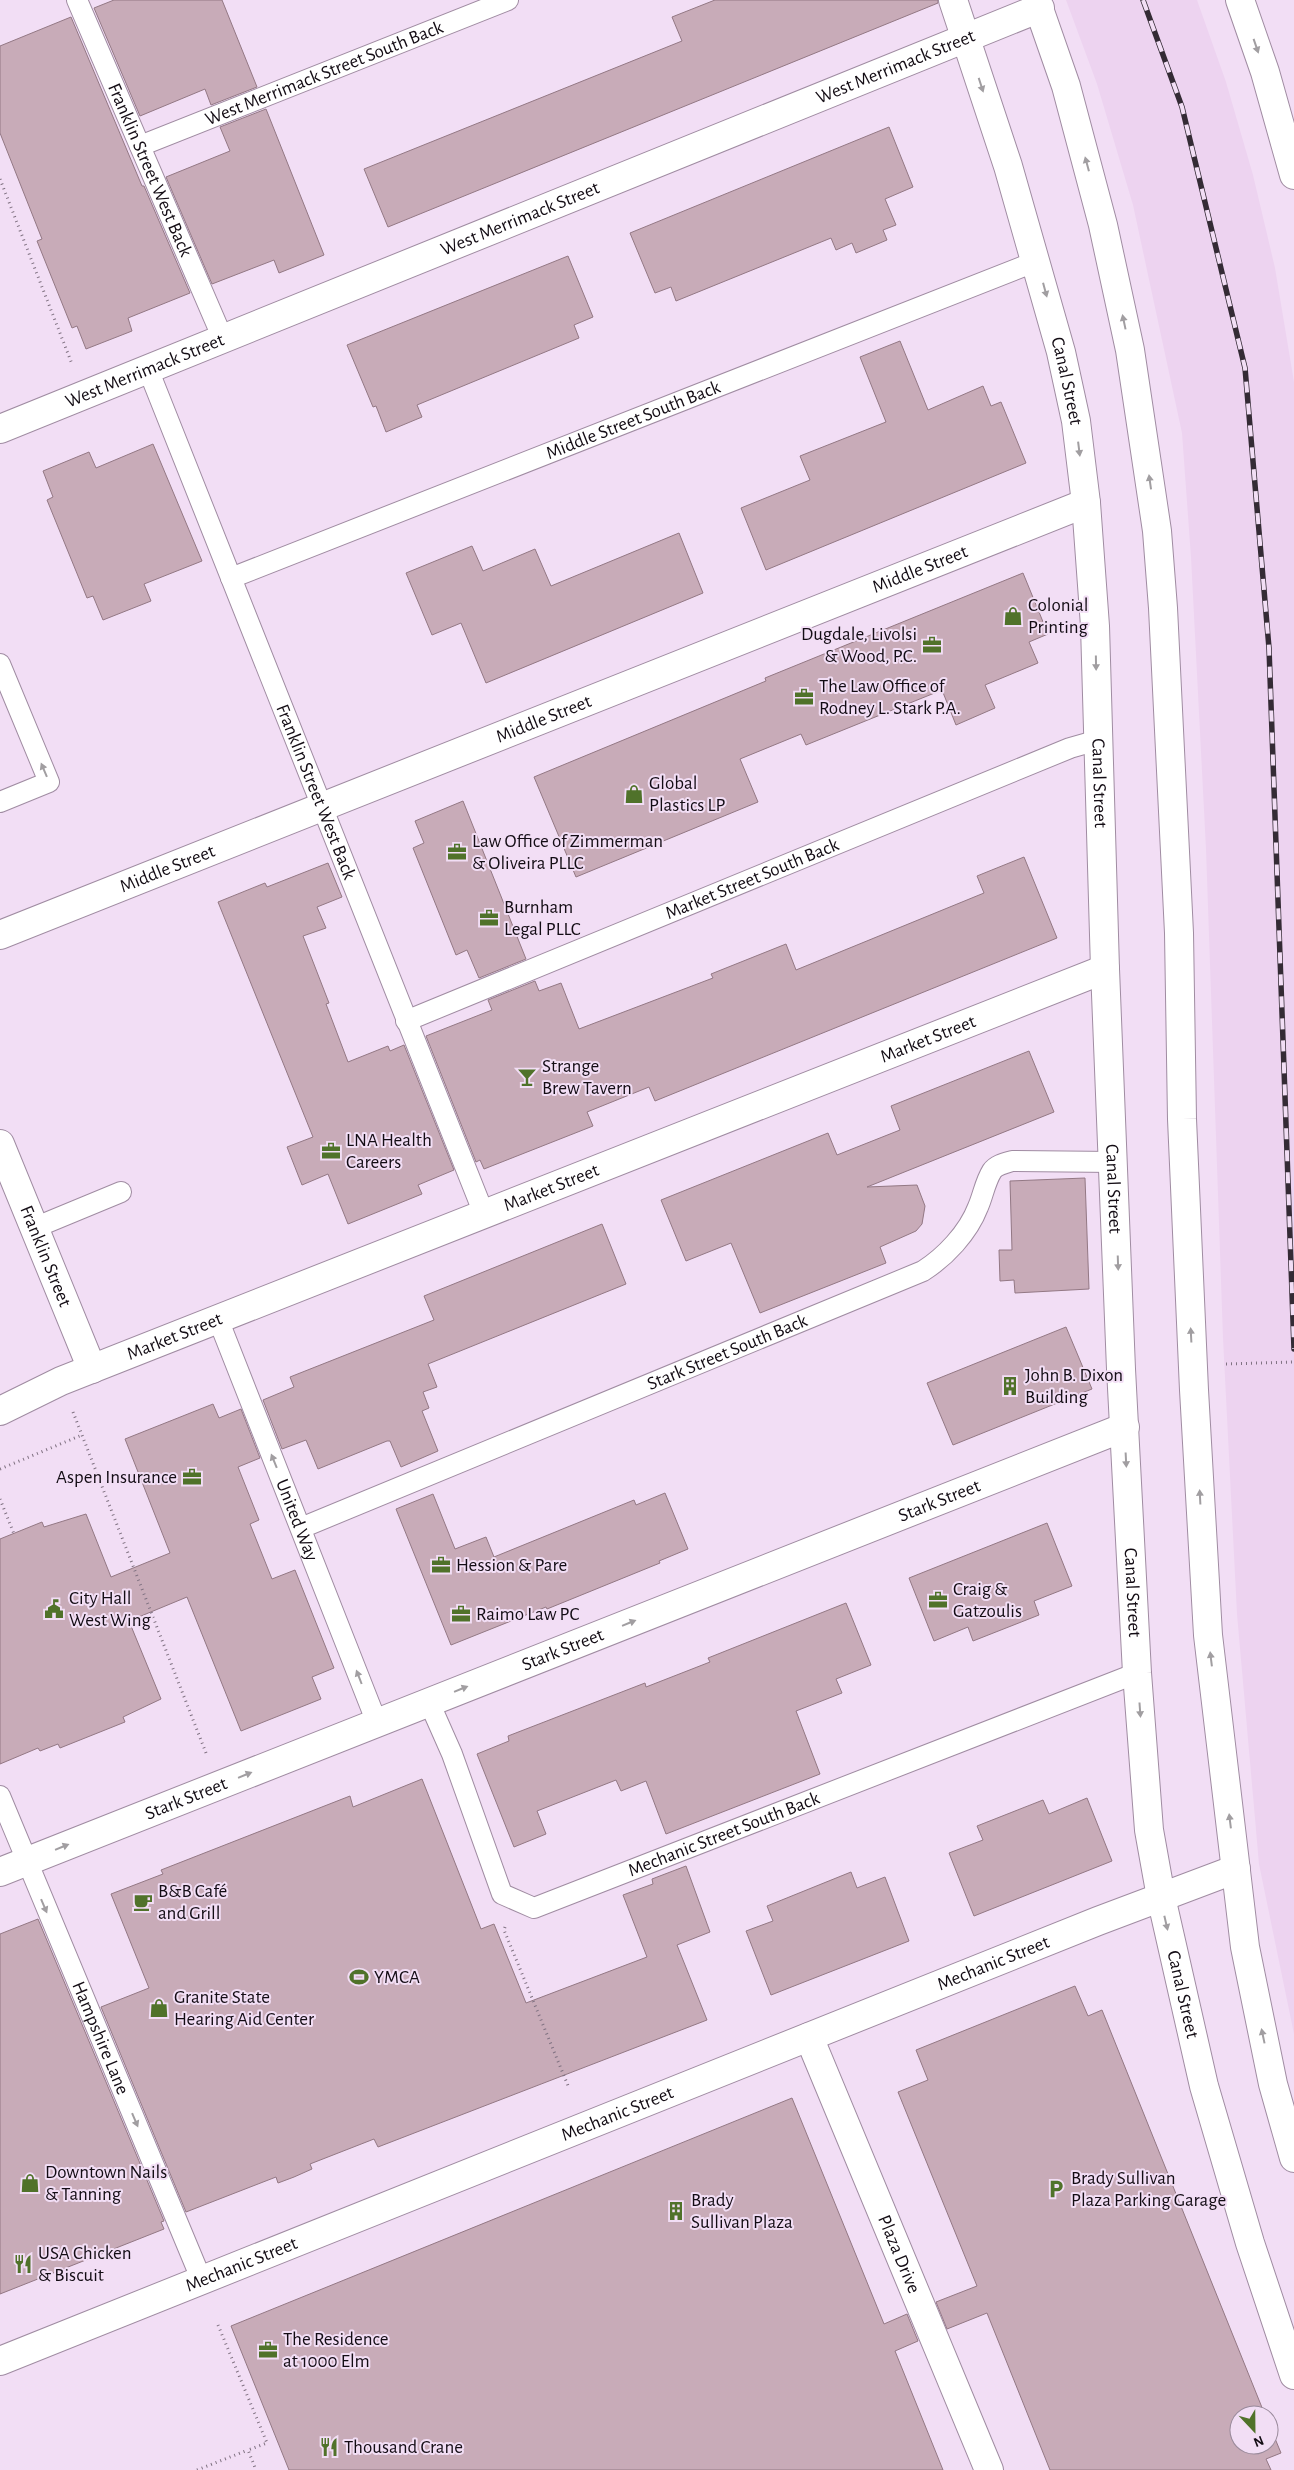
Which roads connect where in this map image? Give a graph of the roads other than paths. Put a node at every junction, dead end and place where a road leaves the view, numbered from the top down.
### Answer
1 (77, 0) edge
2 (508, 0) edge
3 (953, 0) edge
4 (1240, 0) edge
5 (1038, 4) edge
6 (966, 38) junction
7 (140, 146) junction
8 (1294, 175) edge
9 (1037, 261) junction
10 (223, 339) junction
11 (148, 370) junction
12 (0, 429) edge
13 (1086, 503) junction
14 (231, 578) junction
15 (0, 664) edge
16 (1098, 740) junction
17 (0, 802) edge
18 (322, 807) junction
19 (0, 934) edge
20 (1105, 969) junction
21 (406, 1021) junction
22 (0, 1144) edge
23 (1114, 1162) junction
24 (121, 1192) dead end
25 (484, 1214) junction
26 (34, 1228) junction
27 (218, 1319) junction
28 (92, 1369) junction
29 (0, 1410) edge
30 (1125, 1427) junction
31 (301, 1528) junction
32 (1137, 1673) junction
33 (429, 1702) junction
34 (376, 1723) junction
35 (0, 1796) edge
36 (26, 1862) junction
37 (1236, 1869) junction
38 (0, 1872) edge
39 (1161, 1897) junction
40 (809, 2038) junction
41 (1294, 2158) edge
42 (202, 2281) junction
43 (0, 2361) edge
44 (1294, 2375) edge
45 (989, 2470) edge

1 - 7 lane, Franklin Street West Back
2 - 7 lane, West Merrimack Street South Back
3 - 6 street, Canal Street
4 -> 8 street
5 - 6 street, West Merrimack Street
37 -> 5 street
6 -> 9 street, Canal Street
6 - 10 street, West Merrimack Street
7 - 10 lane, Franklin Street West Back
9 -> 13 street, Canal Street
9 - 14 lane, Middle Street South Back
10 - 11 street, West Merrimack Street
11 - 12 street, West Merrimack Street
11 - 14 lane, Franklin Street West Back
13 -> 16 street, Canal Street
13 - 18 street, Middle Street
14 - 18 lane, Franklin Street West Back
17 -> 15 lane
16 - 20 street, Canal Street
16 - 21 lane, Market Street South Back
18 - 19 street, Middle Street
18 - 21 lane, Franklin Street West Back
20 - 23 street, Canal Street
20 - 25 street, Market Street
21 - 25 lane, Franklin Street West Back
22 - 26 street, Franklin Street
23 -> 30 street, Canal Street
23 - 31 lane, Stark Street South Back
24 - 26 lane
25 - 27 street, Market Street
26 - 28 street, Franklin Street
27 - 28 street, Market Street
31 -> 27 lane, United Way
28 - 29 street, Market Street
30 -> 32 street, Canal Street
33 -> 30 street, Stark Street
34 -> 31 lane, United Way
32 - 33 lane, Mechanic Street South Back
32 -> 39 street, Canal Street
33 - 34 street, Stark Street
36 -> 34 street, Stark Street
35 - 36 lane, Hampshire Lane
36 - 38 street, Stark Street
36 -> 42 lane, Hampshire Lane
37 - 39 street, Mechanic Street
41 -> 37 street
39 - 40 street, Mechanic Street
39 -> 44 street, Canal Street
40 - 42 street, Mechanic Street
40 - 45 street, Plaza Drive
42 - 43 street, Mechanic Street

